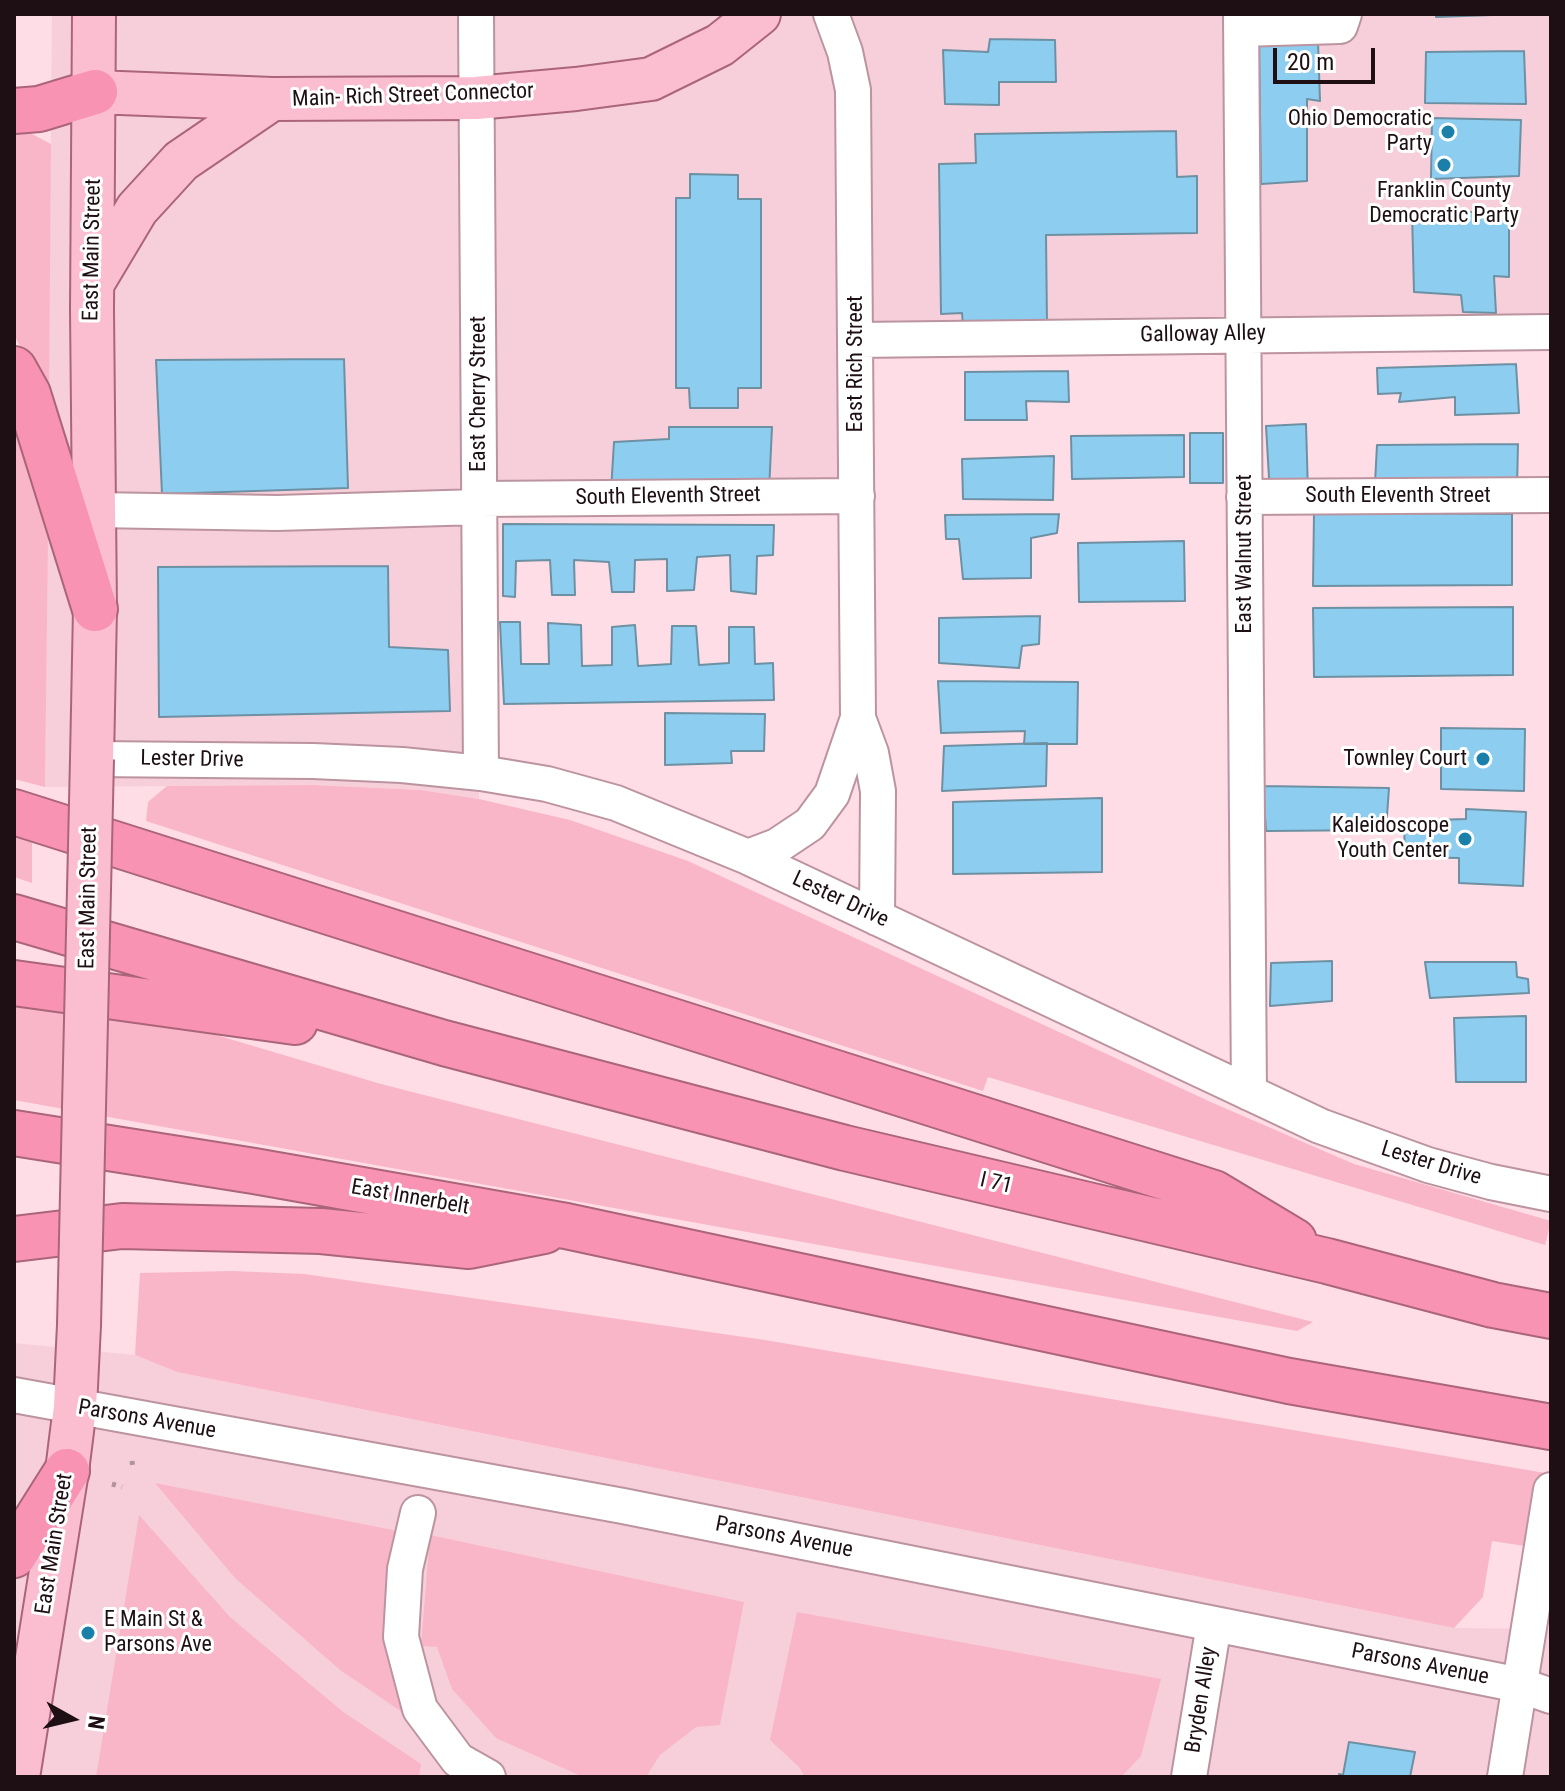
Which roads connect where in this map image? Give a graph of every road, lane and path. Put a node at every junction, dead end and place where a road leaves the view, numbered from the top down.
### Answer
1 (94, 14) edge
2 (476, 14) edge
3 (759, 14) edge
4 (831, 14) edge
5 (1344, 14) edge
6 (1241, 22) edge
7 (95, 92) junction
8 (476, 98) junction
9 (272, 99) junction
10 (14, 111) edge
11 (92, 283) junction
12 (1551, 332) edge
13 (1243, 335) junction
14 (856, 340) junction
15 (14, 369) edge
16 (1551, 495) edge
17 (857, 496) junction
18 (1244, 497) junction
19 (479, 503) junction
20 (94, 510) junction
21 (95, 609) junction
22 (858, 718) junction
23 (92, 759) junction
24 (481, 773) junction
25 (14, 812) edge
26 (748, 857) junction
27 (14, 917) edge
28 (877, 918) junction
29 (14, 983) edge
30 (444, 1043) junction
31 (1249, 1093) junction
32 (14, 1133) edge
33 (1551, 1194) edge
34 (566, 1226) junction
35 (14, 1239) edge
36 (1327, 1261) junction
37 (1551, 1316) edge
38 (14, 1395) edge
39 (75, 1407) junction
40 (1551, 1427) edge
41 (132, 1461) dead end
42 (133, 1468) dead end
43 (67, 1471) junction
44 (112, 1484) dead end
45 (122, 1487) dead end
46 (1551, 1490) edge
47 (418, 1513) dead end
48 (14, 1555) edge
49 (1214, 1624) junction
50 (1535, 1690) edge
51 (1199, 1717) junction
52 (18, 1777) edge
53 (488, 1777) edge
54 (1165, 1777) edge
55 (1189, 1777) edge
56 (1505, 1777) edge

1 - 7 main road, East Main Street
2 - 8 street, East Cherry Street
3 - 8 main road, Main- Rich Street Connector
4 - 14 street, East Rich Street
5 - 6 street
6 - 13 street, East Walnut Street
7 - 9 main road, Main- Rich Street Connector
7 - 10 highway
7 - 11 main road, East Main Street
8 - 9 main road, Main- Rich Street Connector
8 - 19 street, East Cherry Street
9 - 11 main road
11 - 20 main road, East Main Street
12 - 13 street, Galloway Alley
13 - 14 street, Galloway Alley
13 - 18 street, East Walnut Street
14 - 17 street, East Rich Street
15 - 21 highway
16 - 18 street, South Eleventh Street
17 - 19 street, South Eleventh Street
17 - 22 street, East Rich Street
18 - 31 street, East Walnut Street
19 - 20 street, South Eleventh Street
19 - 24 street, East Cherry Street
20 - 21 main road, East Main Street
21 - 23 main road, East Main Street
22 - 26 street, East Rich Street
22 - 28 street, East Rich Street
23 - 24 street, Lester Drive
23 - 39 main road, East Main Street, bridge
24 - 26 street, Lester Drive
25 - 36 highway
26 - 28 street, Lester Drive
27 - 30 highway, I 71
28 - 31 street, Lester Drive
29 - 30 highway
30 - 36 highway, I 71 / I 71
31 - 33 street, Lester Drive
32 - 34 highway, East Innerbelt
34 - 35 highway
34 - 40 highway, East Innerbelt
36 - 37 highway, I 71 / I 71
38 - 39 street, Parsons Avenue
39 - 43 main road, East Main Street
39 - 49 street, Parsons Avenue
41 - 42 path
43 - 48 highway
43 - 52 main road, East Main Street
44 - 45 path
46 - 50 street
47 - 53 street
49 - 50 street, Parsons Avenue
49 - 51 street, Bryden Alley
50 - 56 street
51 - 54 street
51 - 55 street, Bryden Alley

